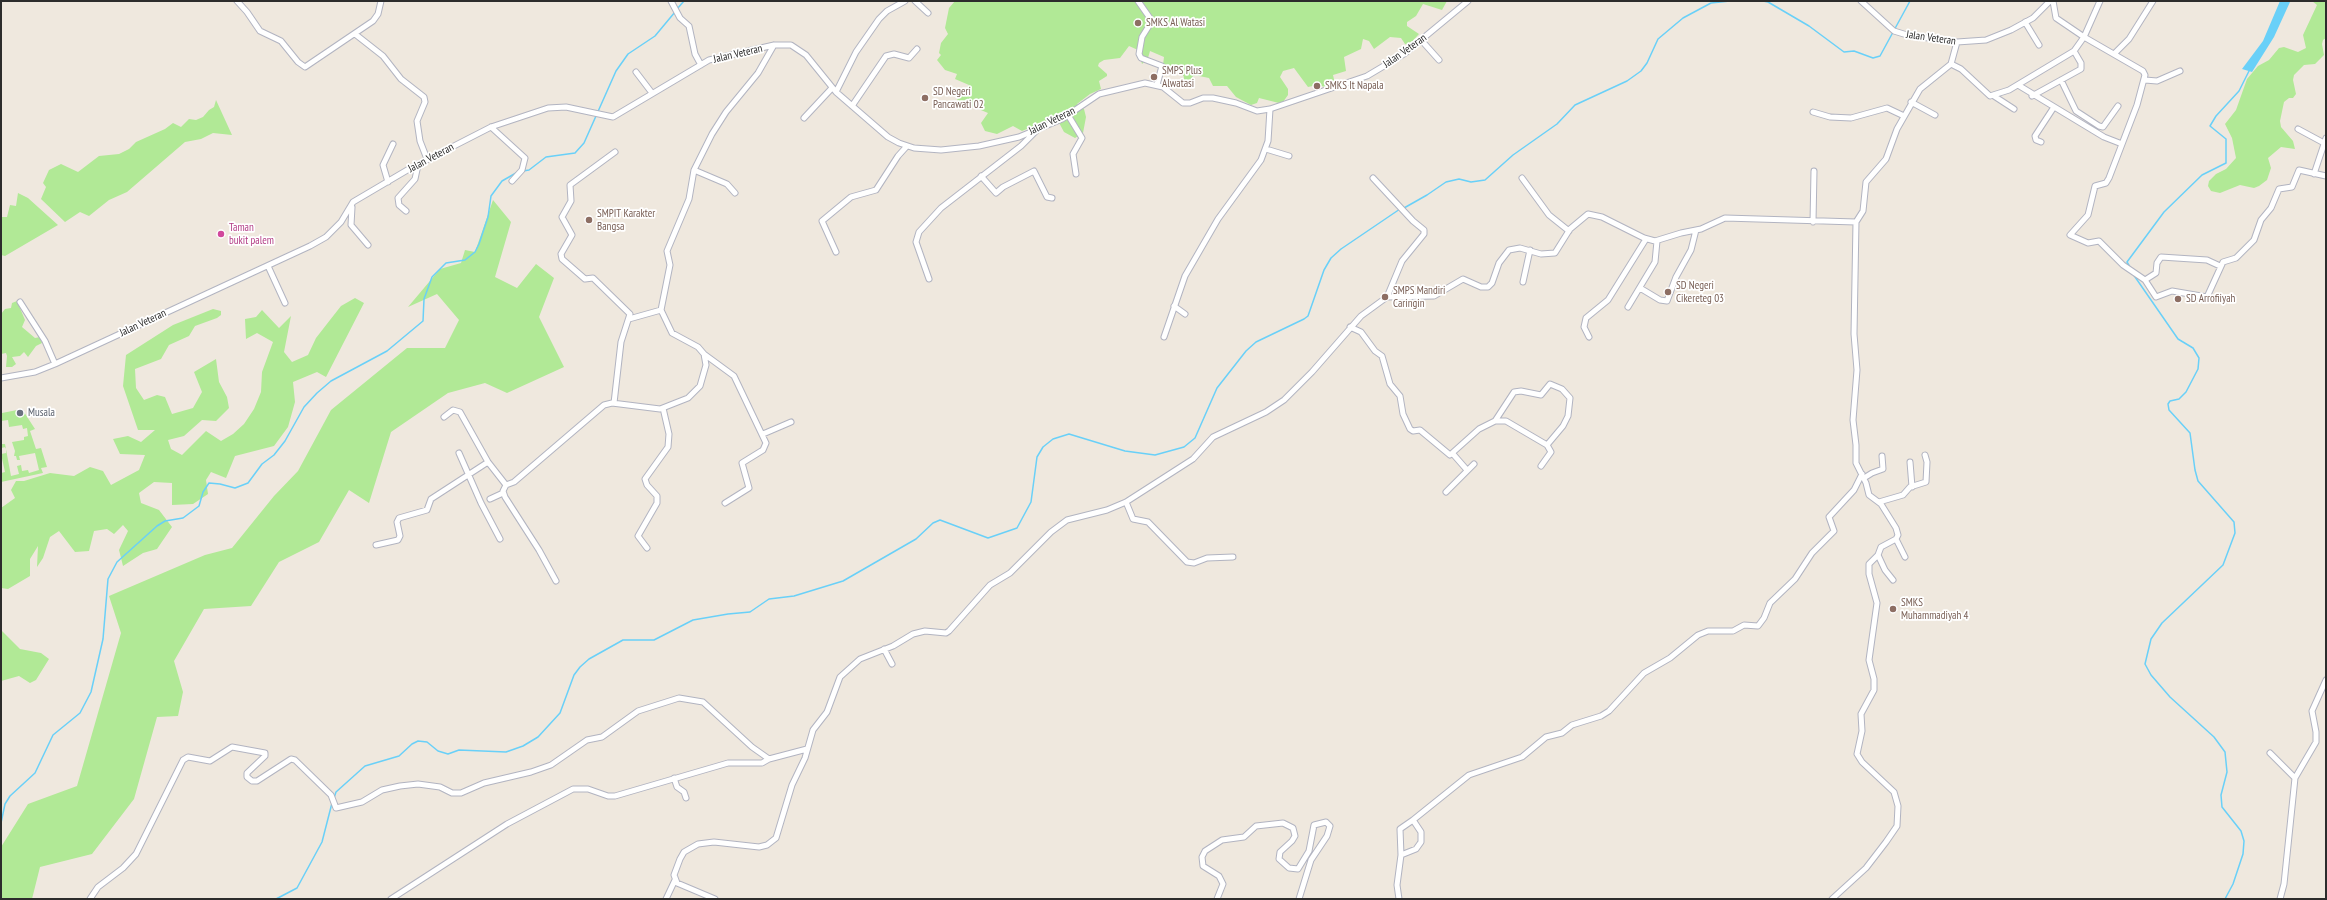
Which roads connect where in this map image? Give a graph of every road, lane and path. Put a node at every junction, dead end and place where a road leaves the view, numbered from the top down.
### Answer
1 (237, 1) edge
2 (381, 1) edge
3 (672, 1) edge
4 (905, 1) edge
5 (915, 1) edge
6 (1138, 1) edge
7 (1468, 1) edge
8 (1861, 1) edge
9 (2052, 1) edge
10 (2100, 1) edge
11 (2153, 1) edge
12 (243, 3) edge
13 (928, 13) dead end
14 (2025, 22) junction
15 (355, 34) junction
16 (2084, 38) junction
17 (1422, 41) junction
18 (1957, 42) junction
19 (774, 45) junction
20 (2039, 45) dead end
21 (917, 49) dead end
22 (2074, 51) junction
23 (2114, 54) junction
24 (1439, 60) dead end
25 (1951, 64) junction
26 (701, 65) junction
27 (2180, 71) dead end
28 (636, 72) dead end
29 (2061, 80) junction
30 (2145, 80) junction
31 (1158, 85) junction
32 (2018, 85) junction
33 (834, 90) junction
34 (652, 92) junction
35 (1994, 96) junction
36 (2032, 96) junction
37 (1911, 102) junction
38 (852, 106) junction
39 (2118, 106) dead end
40 (2054, 107) junction
41 (1270, 109) junction
42 (2014, 109) dead end
43 (1813, 112) dead end
44 (1068, 115) junction
45 (1935, 115) dead end
46 (1904, 116) junction
47 (804, 118) dead end
48 (491, 127) junction
49 (1038, 129) junction
50 (2298, 129) dead end
51 (2325, 140) edge
52 (2041, 142) dead end
53 (393, 144) dead end
54 (2122, 144) junction
55 (906, 146) junction
56 (1266, 150) junction
57 (615, 152) dead end
58 (1288, 156) dead end
59 (427, 159) junction
60 (418, 166) junction
61 (694, 170) junction
62 (1814, 171) dead end
63 (1076, 174) dead end
64 (2314, 174) junction
65 (981, 176) junction
66 (2326, 176) edge
67 (1373, 178) dead end
68 (1522, 178) dead end
69 (512, 181) dead end
70 (388, 182) junction
71 (735, 193) dead end
72 (1052, 198) dead end
73 (353, 202) junction
74 (406, 211) dead end
75 (1813, 222) junction
76 (1856, 222) junction
77 (1696, 230) junction
78 (1569, 231) junction
79 (1646, 239) junction
80 (1657, 241) junction
81 (368, 245) dead end
82 (1530, 250) junction
83 (836, 252) dead end
84 (268, 266) junction
85 (2220, 266) junction
86 (929, 279) dead end
87 (2146, 280) junction
88 (1524, 282) dead end
89 (1640, 288) junction
90 (1387, 298) junction
91 (20, 302) dead end
92 (285, 303) dead end
93 (1174, 306) junction
94 (1628, 307) dead end
95 (661, 310) junction
96 (1185, 314) dead end
97 (629, 319) junction
98 (1350, 327) junction
99 (1164, 337) dead end
100 (1589, 337) dead end
101 (704, 354) junction
102 (55, 364) junction
103 (1, 378) edge
104 (614, 403) junction
105 (663, 408) junction
106 (444, 417) dead end
107 (1496, 421) junction
108 (791, 422) dead end
109 (763, 434) junction
110 (1547, 445) junction
111 (459, 453) dead end
112 (1453, 454) junction
113 (1925, 455) dead end
114 (1882, 456) dead end
115 (488, 462) junction
116 (1910, 462) dead end
117 (1474, 464) dead end
118 (1541, 466) dead end
119 (1467, 470) junction
120 (469, 474) junction
121 (1863, 476) junction
122 (506, 485) junction
123 (1912, 486) junction
124 (1446, 492) dead end
125 (503, 493) junction
126 (490, 499) dead end
127 (1126, 502) junction
128 (1879, 502) junction
129 (725, 503) dead end
130 (500, 539) dead end
131 (1896, 539) junction
132 (376, 545) dead end
133 (647, 548) dead end
134 (1878, 555) junction
135 (1905, 556) dead end
136 (1233, 557) dead end
137 (1893, 580) dead end
138 (556, 581) dead end
139 (884, 649) junction
140 (892, 664) dead end
141 (2326, 680) edge
142 (806, 749) junction
143 (2270, 753) dead end
144 (769, 759) junction
145 (674, 778) junction
146 (2295, 778) junction
147 (686, 798) dead end
148 (1413, 820) junction
149 (1401, 855) junction
150 (675, 880) junction
151 (90, 899) edge
152 (391, 899) edge
153 (666, 899) edge
154 (715, 899) edge
155 (1217, 899) edge
156 (1299, 899) edge
157 (1399, 899) edge
158 (1832, 899) edge
159 (2280, 899) edge

1 - 12 street
2 - 15 street
3 - 26 street
4 - 33 street
5 - 13 street
6 - 31 street
7 - 17 street, Jalan Veteran
8 - 18 street, Jalan Veteran
9 - 14 street, Jalan Veteran
9 - 16 street
10 - 16 street
11 - 23 street
12 - 15 street
14 - 18 street, Jalan Veteran
14 - 20 street
15 - 59 street
16 - 22 street
16 - 23 street
17 - 24 street
17 - 41 street, Jalan Veteran
18 - 25 street
19 - 26 street, Jalan Veteran
19 - 33 street, Jalan Veteran
19 - 61 street
21 - 38 street
22 - 29 street
22 - 32 street
23 - 30 street
25 - 35 street
25 - 37 street
26 - 34 street, Jalan Veteran
27 - 30 street
28 - 34 street
29 - 36 street
29 - 39 street
30 - 54 street
31 - 41 street, Jalan Veteran
31 - 44 street, Jalan Veteran
32 - 35 street
32 - 36 street
33 - 38 street, Jalan Veteran
33 - 47 street
34 - 48 street, Jalan Veteran
35 - 42 street
36 - 40 street
37 - 45 street
37 - 46 street
38 - 55 street, Jalan Veteran
40 - 52 street
40 - 54 street
41 - 56 street
43 - 46 street
44 - 49 street, Jalan Veteran
44 - 63 street
46 - 76 street
48 - 59 street, Jalan Veteran
48 - 69 street
49 - 55 street, Jalan Veteran
49 - 65 street
50 - 51 street
51 - 64 street
53 - 70 street
54 - 87 street
55 - 83 street
56 - 58 street
56 - 93 street
57 - 97 street
59 - 60 street, Jalan Veteran
60 - 70 street, Jalan Veteran
60 - 74 street
61 - 71 street
61 - 95 street
62 - 75 street
64 - 66 street
64 - 85 street
65 - 72 street
65 - 86 street
67 - 90 street
68 - 78 street
70 - 73 street, Jalan Veteran
73 - 81 street
73 - 84 street, Jalan Veteran
75 - 76 street
75 - 77 street
76 - 121 street
77 - 80 street
77 - 89 street
78 - 79 street
78 - 82 street
79 - 80 street
79 - 100 street
80 - 89 street
82 - 88 street
82 - 90 street
84 - 92 street
84 - 102 street, Jalan Veteran
85 - 87 street
85 - 87 street
89 - 94 street
90 - 98 street
91 - 102 street
93 - 96 street
93 - 99 street
95 - 97 street
95 - 101 street
97 - 104 street
98 - 112 street
98 - 127 street
101 - 105 street
101 - 109 street
102 - 103 street, Jalan Veteran
104 - 105 street
104 - 122 street
105 - 133 street
106 - 115 street
107 - 110 street
107 - 110 street
107 - 112 street
108 - 109 street
109 - 129 street
110 - 118 street
111 - 120 street
112 - 119 street
113 - 123 street
114 - 121 street
115 - 120 street
115 - 122 street
116 - 123 street
117 - 119 street
119 - 124 street
120 - 130 street
120 - 132 street
121 - 128 street
121 - 148 street
122 - 125 street
123 - 128 street
125 - 126 street
125 - 138 street
127 - 136 street
127 - 139 street
128 - 131 street
131 - 134 street
131 - 135 street
134 - 137 street
134 - 158 street
139 - 140 street
139 - 142 street
141 - 146 street
142 - 144 street
142 - 150 street
143 - 146 street
144 - 145 street
144 - 151 street
145 - 147 street
145 - 152 street
146 - 159 street
148 - 149 street
148 - 149 street
149 - 157 street
150 - 153 street
150 - 154 street
155 - 156 street

